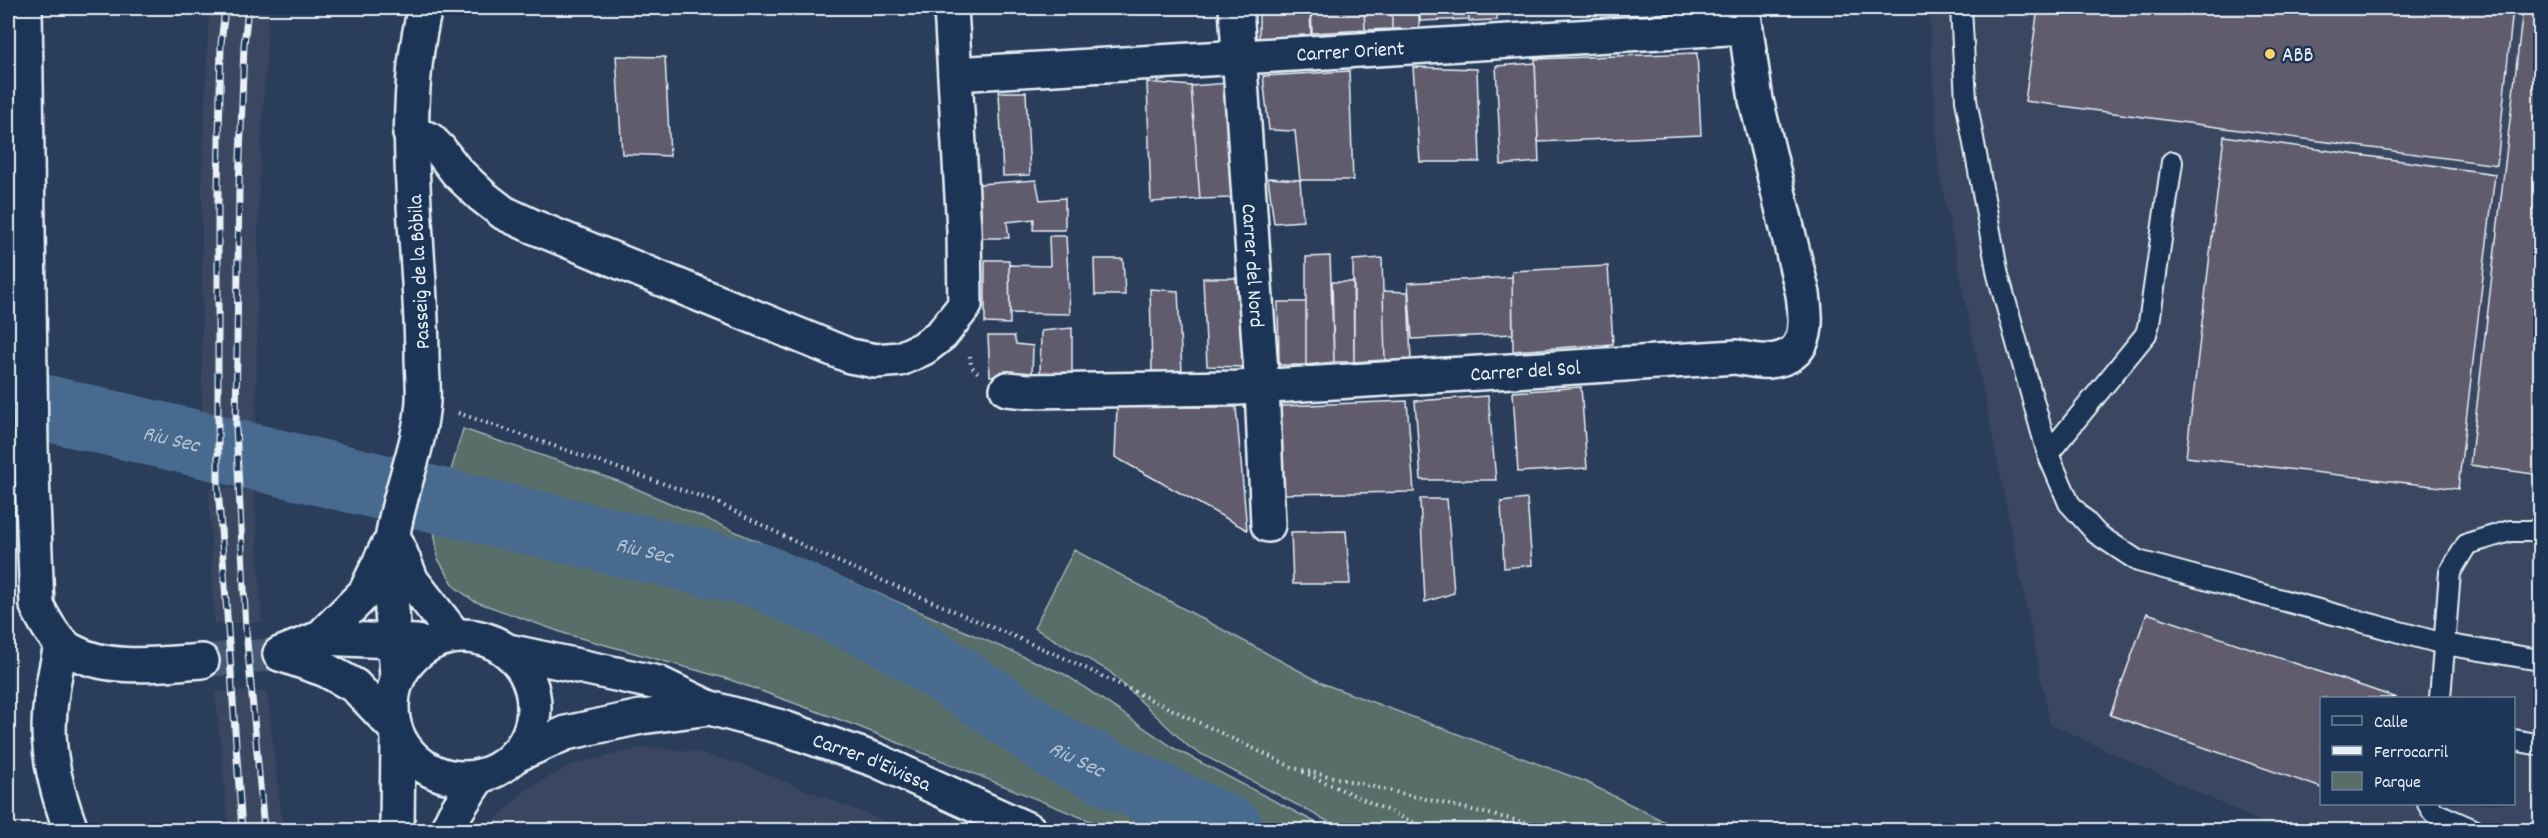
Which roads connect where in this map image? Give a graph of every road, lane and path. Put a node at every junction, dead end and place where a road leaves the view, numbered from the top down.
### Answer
1 (25, 8) edge
2 (426, 8) edge
3 (951, 8) edge
4 (1236, 8) edge
5 (1961, 8) edge
6 (1744, 17) edge
7 (1239, 55) junction
8 (955, 74) junction
9 (410, 134) junction
10 (2172, 162) dead end
11 (965, 305) junction
12 (1262, 387) junction
13 (1007, 388) joint
14 (423, 401) junction
15 (2048, 454) junction
16 (1268, 525) dead end
17 (394, 529) junction
18 (2541, 531) edge
19 (21, 570) edge
20 (320, 638) junction
21 (443, 640) junction
22 (396, 641) junction
23 (62, 643) junction
24 (2444, 644) junction
25 (508, 651) junction
26 (2541, 660) edge
27 (202, 661) tunnel mouth
28 (397, 678) junction
29 (2440, 697) edge
30 (710, 708) junction
31 (396, 734) junction
32 (2515, 740) edge
33 (2541, 745) edge
34 (514, 756) junction
35 (1294, 768) junction
36 (479, 776) junction
37 (2429, 805) edge
38 (71, 831) edge
39 (397, 831) edge
40 (447, 831) edge
41 (1029, 831) edge
42 (1430, 831) edge
43 (1577, 831) edge
44 (2474, 831) edge

1 - 19 street
2 - 9 street, Passeig de la Bòbila
3 - 8 street
4 - 7 street, Carrer del Nord
5 - 15 lane
6 - 7 street, Carrer Orient
6 - 12 street, Carrer del Sol
7 - 8 street, Carrer Orient
7 - 12 street, Carrer del Nord
8 - 11 street
9 - 11 street
9 - 14 street, Passeig de la Bòbila
10 - 15 lane
11 - 13 path
12 - 13 street, Carrer del Sol
12 - 16 street, Carrer del Nord
14 - 17 street, Passeig de la Bòbila
14 - 35 path
15 - 24 lane
17 - 20 street, Passeig de la Bòbila
17 - 21 street
17 - 22 street, Passeig de la Bòbila
18 - 24 lane
19 - 23 street
20 - 22 street
20 - 31 street
21 - 22 street
21 - 25 street
21 - 28 street
22 - 28 street, Passeig de la Bòbila
23 - 27 street
23 - 38 street
24 - 26 lane
24 - 29 lane
25 - 30 street, Carrer d'Eivissa
25 - 34 street
28 - 31 street
30 - 34 street, Carrer d'Eivissa
30 - 41 street, Carrer d'Eivissa
31 - 36 street
31 - 39 street
32 - 33 lane
34 - 36 street
35 - 42 path
35 - 43 path
36 - 40 street
37 - 44 lane

